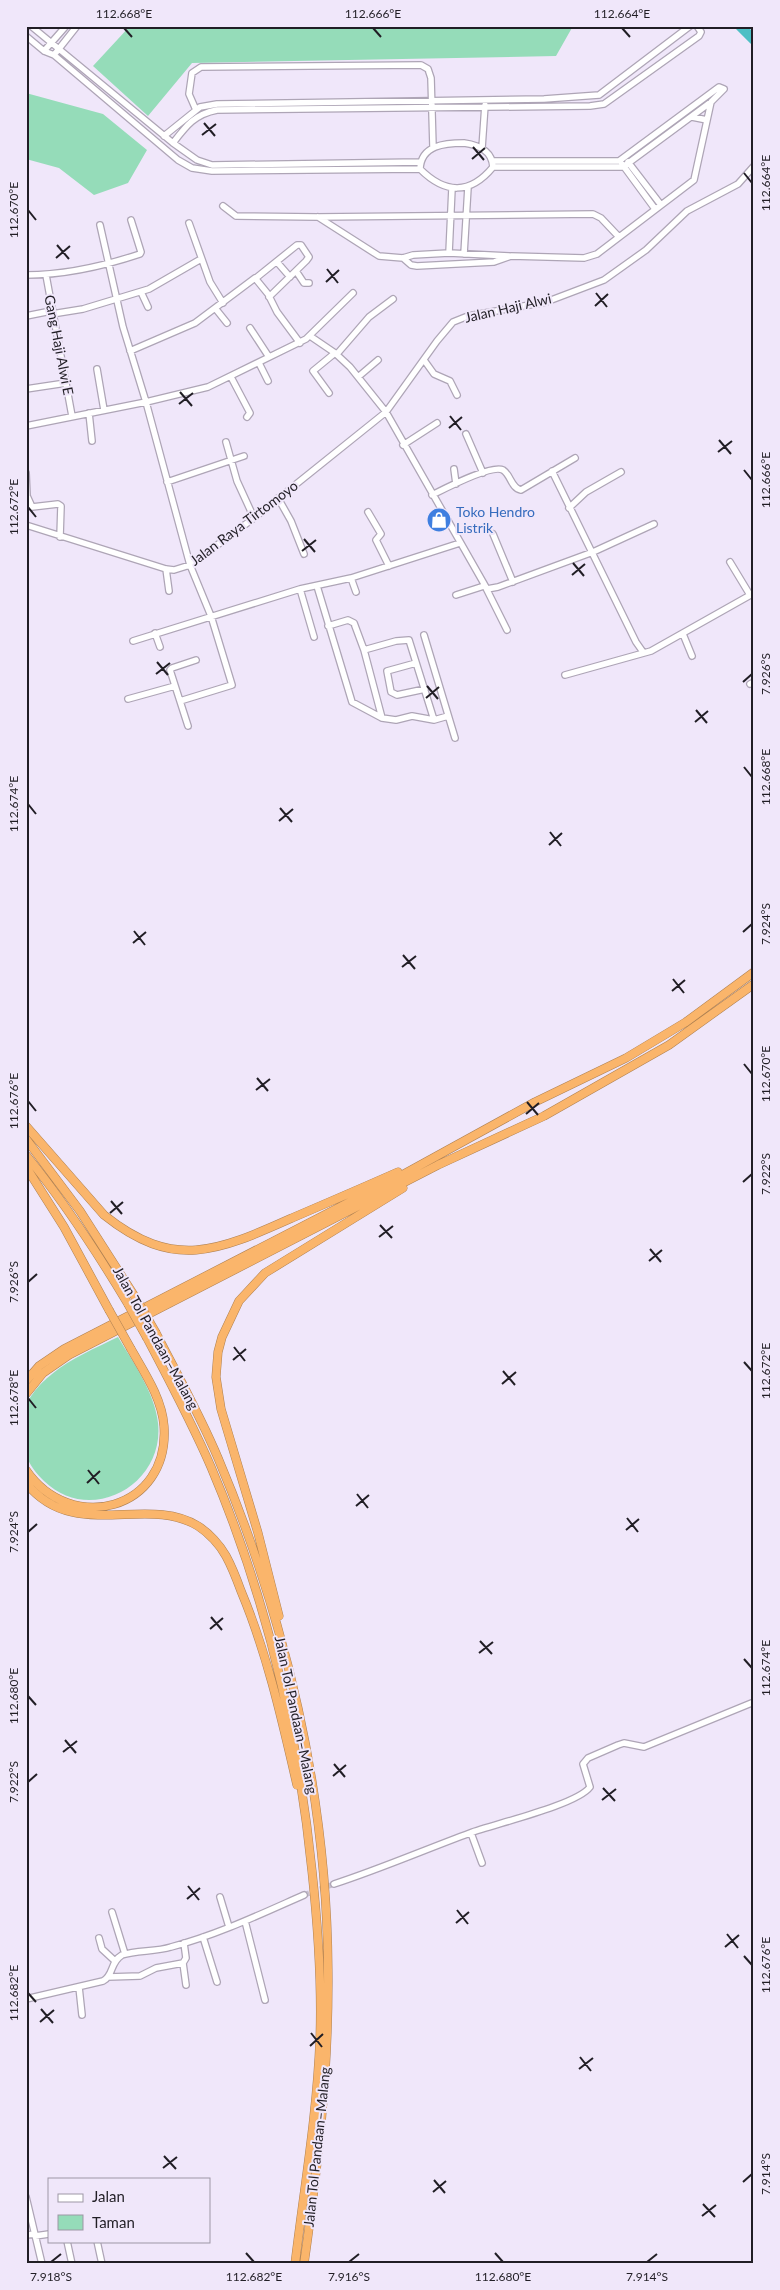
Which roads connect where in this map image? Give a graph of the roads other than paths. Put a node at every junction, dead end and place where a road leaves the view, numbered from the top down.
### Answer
1 (31, 26) edge
2 (66, 26) edge
3 (77, 26) edge
4 (690, 26) edge
5 (697, 26) edge
6 (26, 36) edge
7 (51, 42) junction
8 (59, 48) junction
9 (44, 51) junction
10 (54, 55) junction
11 (108, 89) junction
12 (599, 95) junction
13 (102, 96) junction
14 (485, 99) junction
15 (432, 100) junction
16 (318, 102) junction
17 (711, 102) junction
18 (604, 104) junction
19 (485, 106) junction
20 (217, 107) junction
21 (432, 109) junction
22 (196, 110) junction
23 (319, 110) junction
24 (692, 116) junction
25 (707, 120) junction
26 (663, 129) junction
27 (667, 135) junction
28 (164, 136) junction
29 (173, 143) junction
30 (433, 147) junction
31 (482, 148) junction
32 (420, 162) junction
33 (624, 162) junction
34 (493, 164) junction
35 (754, 166) edge
36 (212, 168) junction
37 (318, 168) junction
38 (420, 169) junction
39 (468, 187) junction
40 (452, 188) junction
41 (661, 205) junction
42 (223, 206) dead end
43 (655, 209) junction
44 (466, 215) junction
45 (451, 216) junction
46 (317, 217) junction
47 (130, 220) dead end
48 (189, 223) dead end
49 (100, 225) dead end
50 (619, 237) junction
51 (449, 253) junction
52 (464, 254) junction
53 (511, 256) junction
54 (403, 258) junction
55 (201, 259) junction
56 (277, 262) junction
57 (110, 263) junction
58 (296, 271) junction
59 (26, 275) edge
60 (46, 275) junction
61 (290, 277) junction
62 (256, 278) junction
63 (309, 283) dead end
64 (142, 292) junction
65 (353, 293) dead end
66 (269, 297) junction
67 (393, 299) dead end
68 (116, 300) junction
69 (223, 303) junction
70 (148, 307) dead end
71 (215, 308) junction
72 (52, 312) junction
73 (26, 316) edge
74 (227, 322) dead end
75 (250, 328) dead end
76 (310, 336) junction
77 (300, 343) junction
78 (130, 351) junction
79 (336, 353) junction
80 (269, 357) junction
81 (378, 360) dead end
82 (424, 360) junction
83 (259, 363) junction
84 (97, 369) dead end
85 (231, 377) junction
86 (358, 377) junction
87 (268, 382) dead end
88 (66, 383) junction
89 (26, 388) edge
90 (329, 393) dead end
91 (457, 395) dead end
92 (146, 402) junction
93 (104, 410) junction
94 (386, 412) junction
95 (89, 413) junction
96 (72, 416) junction
97 (247, 417) dead end
98 (437, 423) dead end
99 (26, 426) edge
100 (466, 434) dead end
101 (92, 441) dead end
102 (226, 442) dead end
103 (403, 445) junction
104 (244, 456) dead end
105 (575, 458) dead end
106 (232, 460) junction
107 (454, 469) dead end
108 (552, 472) junction
109 (621, 472) dead end
110 (26, 473) edge
111 (483, 473) junction
112 (167, 482) junction
113 (456, 484) junction
114 (432, 495) junction
115 (278, 498) junction
116 (569, 508) junction
117 (368, 512) dead end
118 (254, 518) junction
119 (654, 524) dead end
120 (26, 525) edge
121 (493, 534) dead end
122 (60, 537) junction
123 (460, 543) junction
124 (593, 552) junction
125 (304, 554) dead end
126 (730, 562) dead end
127 (389, 566) junction
128 (191, 568) junction
129 (166, 569) junction
130 (351, 578) junction
131 (513, 582) junction
132 (317, 586) junction
133 (485, 587) junction
134 (300, 589) junction
135 (169, 591) dead end
136 (356, 592) dead end
137 (456, 594) dead end
138 (752, 594) edge
139 (211, 616) junction
140 (328, 626) junction
141 (507, 630) dead end
142 (155, 633) junction
143 (683, 634) junction
144 (424, 635) dead end
145 (314, 637) dead end
146 (132, 640) dead end
147 (160, 647) dead end
148 (364, 650) junction
149 (643, 652) junction
150 (428, 653) junction
151 (692, 656) dead end
152 (196, 660) dead end
153 (416, 660) junction
154 (565, 675) dead end
155 (175, 686) junction
156 (424, 689) junction
157 (128, 698) dead end
158 (180, 701) junction
159 (448, 716) junction
160 (382, 718) junction
161 (434, 720) junction
162 (188, 726) dead end
163 (455, 738) dead end
164 (754, 972) edge
165 (754, 984) edge
166 (26, 1126) edge
167 (26, 1139) edge
168 (26, 1155) edge
169 (436, 1156) junction
170 (438, 1165) junction
171 (26, 1167) edge
172 (26, 1380) edge
173 (26, 1394) edge
174 (26, 1470) edge
175 (26, 1483) edge
176 (286, 1652) junction
177 (754, 1702) edge
178 (307, 1820) junction
179 (471, 1833) junction
180 (482, 1863) dead end
181 (334, 1884) tunnel mouth
182 (304, 1895) tunnel mouth
183 (220, 1897) dead end
184 (112, 1912) dead end
185 (245, 1921) junction
186 (228, 1927) junction
187 (203, 1937) junction
188 (100, 1938) dead end
189 (184, 1943) junction
190 (125, 1954) junction
191 (115, 1961) junction
192 (184, 1963) junction
193 (108, 1977) junction
194 (217, 1982) dead end
195 (186, 1985) dead end
196 (78, 1987) junction
197 (26, 1999) edge
198 (265, 2000) dead end
199 (82, 2015) dead end
200 (310, 2190) junction
201 (26, 2197) edge
202 (29, 2225) edge
203 (48, 2234) edge
204 (26, 2235) edge
205 (35, 2235) junction
206 (67, 2242) edge
207 (97, 2242) edge
208 (42, 2264) edge
209 (72, 2264) edge
210 (102, 2264) edge
211 (295, 2264) edge
212 (304, 2264) edge

1 - 7 street
2 - 7 street
3 - 8 street
4 - 12 street
5 - 18 street
6 - 9 street
7 - 8 street
7 - 9 street
8 - 10 street
8 - 11 street
9 - 10 street
10 - 13 street
11 - 13 street
11 - 28 street
12 - 14 street
12 - 18 street
13 - 36 street
14 - 15 street
14 - 19 street
15 - 16 street
15 - 21 street
15 - 22 street
16 - 20 street
16 - 23 street
17 - 24 street
17 - 25 street
17 - 26 street
18 - 19 street
19 - 21 street
19 - 31 street
20 - 22 street
20 - 23 street
20 - 29 street
21 - 23 street
21 - 30 street
22 - 28 street
24 - 25 street
24 - 27 street
25 - 41 street
26 - 27 street
26 - 33 street
27 - 33 street
28 - 29 street
29 - 36 street
30 - 31 street
30 - 32 street
31 - 34 street
32 - 37 street
32 - 38 street
33 - 34 street
33 - 41 street
33 - 43 street
34 - 39 street
35 - 82 street, Jalan Haji Alwi
36 - 37 street
37 - 38 street
38 - 40 street
39 - 40 street
39 - 44 street
40 - 45 street
41 - 43 street
42 - 46 street
43 - 50 street
44 - 45 street
44 - 50 street
44 - 52 street
45 - 46 street
45 - 51 street
46 - 54 street
47 - 57 street
48 - 55 street
49 - 57 street
50 - 53 street
51 - 52 street
51 - 54 street
52 - 53 street
53 - 54 street
55 - 64 street
55 - 69 street
56 - 58 street
56 - 61 street
56 - 62 street
57 - 60 street
57 - 68 street
58 - 61 street
58 - 63 street
59 - 60 street
60 - 72 street, Gang Haji Alwi E
61 - 66 street
62 - 66 street
62 - 69 street
64 - 68 street
64 - 70 street
65 - 76 street
66 - 77 street
67 - 79 street
68 - 72 street
68 - 78 street
69 - 71 street
71 - 74 street
71 - 78 street
72 - 73 street
72 - 88 street, Gang Haji Alwi E
75 - 80 street
76 - 77 street
76 - 79 street
77 - 80 street
78 - 92 street
79 - 86 street
79 - 90 street
80 - 83 street
81 - 86 street
82 - 91 street
82 - 94 street, Jalan Haji Alwi
83 - 85 street
83 - 87 street
84 - 93 street
85 - 92 street
85 - 97 street
86 - 94 street
88 - 89 street
88 - 96 street, Gang Haji Alwi E
92 - 93 street
92 - 112 street
93 - 95 street
94 - 103 street
94 - 115 street, Jalan Raya Tirtomoyo
95 - 96 street
95 - 101 street
96 - 99 street
98 - 103 street
100 - 111 street
102 - 106 street
103 - 114 street
104 - 106 street
105 - 108 street
106 - 112 street
106 - 118 street
107 - 113 street
108 - 111 street
108 - 116 street
109 - 116 street
110 - 122 street
111 - 113 street
112 - 128 street
113 - 114 street
114 - 123 street
115 - 118 street, Jalan Raya Tirtomoyo
115 - 125 street
116 - 124 street
117 - 127 street
118 - 128 street, Jalan Raya Tirtomoyo
119 - 124 street
120 - 122 street, Jalan Raya Tirtomoyo
121 - 131 street
122 - 129 street, Jalan Raya Tirtomoyo
123 - 127 street
123 - 133 street
124 - 131 street
124 - 149 street
126 - 138 street
127 - 130 street
128 - 129 street, Jalan Raya Tirtomoyo
128 - 139 street
129 - 135 street
130 - 132 street
130 - 136 street
131 - 133 street
132 - 134 street
132 - 140 street
133 - 137 street
133 - 141 street
134 - 139 street
134 - 145 street
138 - 143 street
139 - 142 street
139 - 158 street
140 - 148 street
140 - 160 street
142 - 146 street
142 - 147 street
143 - 149 street
143 - 151 street
144 - 150 street
148 - 153 street
148 - 160 street
149 - 154 street
150 - 153 street
150 - 159 street
152 - 155 street
153 - 156 street
153 - 156 street
155 - 157 street
155 - 158 street
156 - 161 street
158 - 162 street
159 - 161 street
159 - 163 street
160 - 161 street
164 - 169 highway
165 - 170 highway
166 - 169 highway
167 - 176 highway, Jalan Tol Pandaan–Malang, bridge
168 - 178 highway, Jalan Tol Pandaan–Malang, bridge
169 - 172 highway
170 - 173 highway
170 - 176 highway
171 - 174 highway, bridge
175 - 178 highway
176 - 200 highway, Jalan Tol Pandaan–Malang
177 - 179 street
178 - 200 highway, Jalan Tol Pandaan–Malang
179 - 180 street
179 - 181 street
182 - 185 street
183 - 186 street
184 - 190 street
185 - 186 street
185 - 198 street
186 - 187 street
187 - 189 street
187 - 194 street
188 - 191 street
189 - 190 street
189 - 192 street
190 - 191 street
191 - 193 street
192 - 193 street
192 - 195 street
193 - 196 street
196 - 197 street
196 - 199 street
200 - 211 highway, Jalan Tol Pandaan–Malang
200 - 212 highway, Jalan Tol Pandaan–Malang
201 - 202 street
202 - 205 street
203 - 205 street
204 - 205 street
205 - 208 street
206 - 209 street
207 - 210 street

